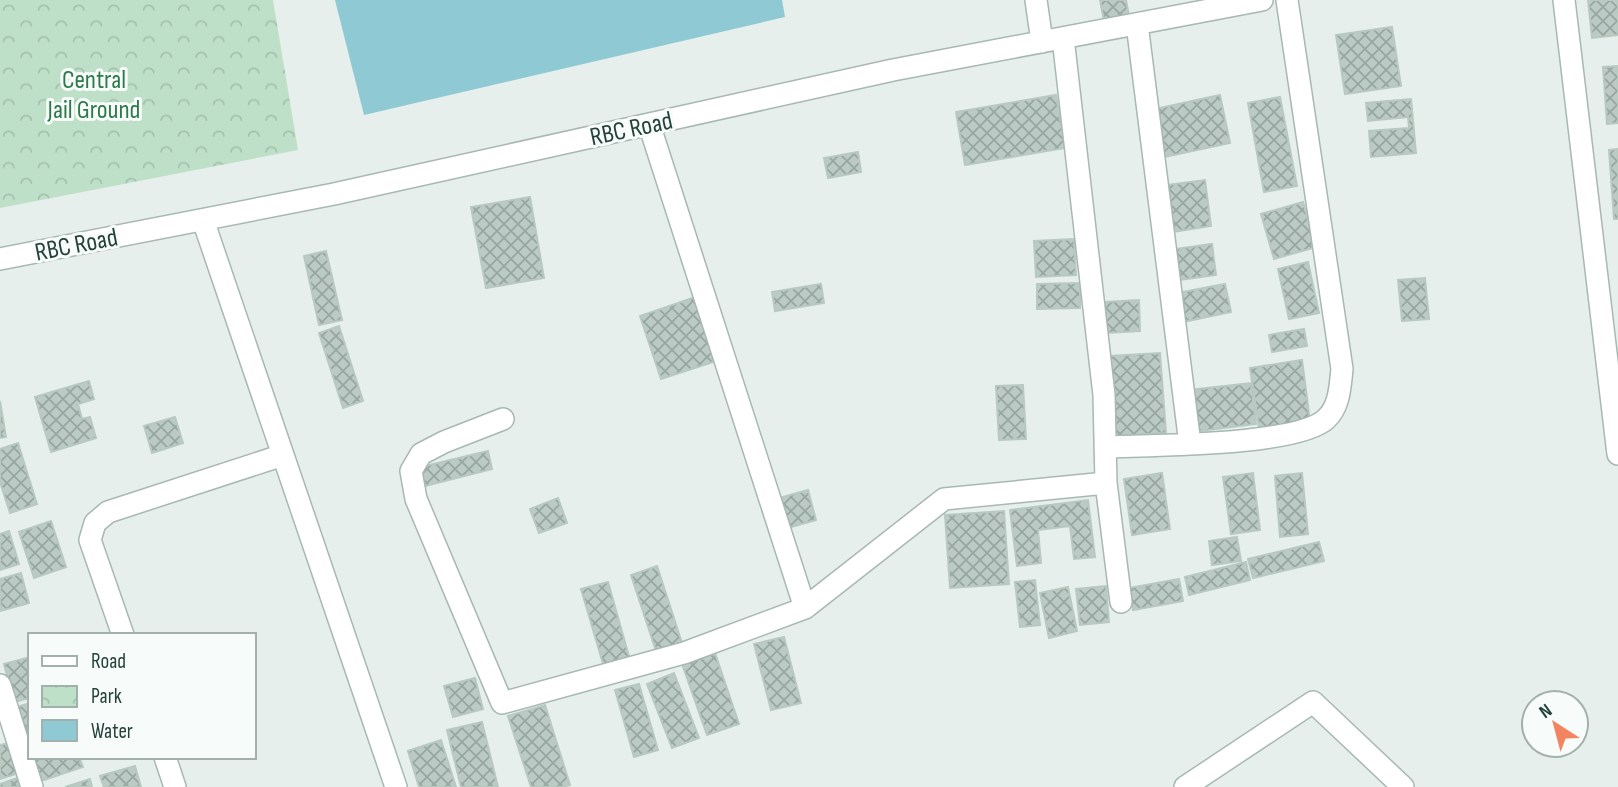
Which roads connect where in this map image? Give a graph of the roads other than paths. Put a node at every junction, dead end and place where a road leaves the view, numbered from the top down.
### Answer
1 (1036, 0) edge
2 (1262, 0) edge
3 (1287, 0) edge
4 (1564, 0) edge
5 (1137, 24) junction
6 (1052, 40) junction
7 (649, 124) junction
8 (203, 220) junction
9 (0, 259) edge
10 (503, 419) dead end
11 (1189, 444) junction
12 (1105, 447) junction
13 (1618, 454) edge
14 (283, 455) junction
15 (1106, 483) junction
16 (1121, 602) dead end
17 (805, 608) junction
18 (121, 633) edge
19 (0, 685) edge
20 (166, 759) edge
21 (32, 787) edge
22 (175, 787) edge
23 (396, 787) edge
24 (1185, 787) edge
25 (1403, 787) edge

1 - 6 street
2 - 5 street, RBC Road
3 - 11 street
4 - 13 street
5 - 6 street, RBC Road
5 - 11 street
6 - 7 street, RBC Road
6 - 12 street
7 - 8 street, RBC Road
7 - 17 street
8 - 9 street, RBC Road
8 - 14 street
10 - 17 street
11 - 12 street
12 - 15 street
14 - 18 street
14 - 23 street
15 - 16 street
15 - 17 street
19 - 21 street
20 - 22 street
24 - 25 street

